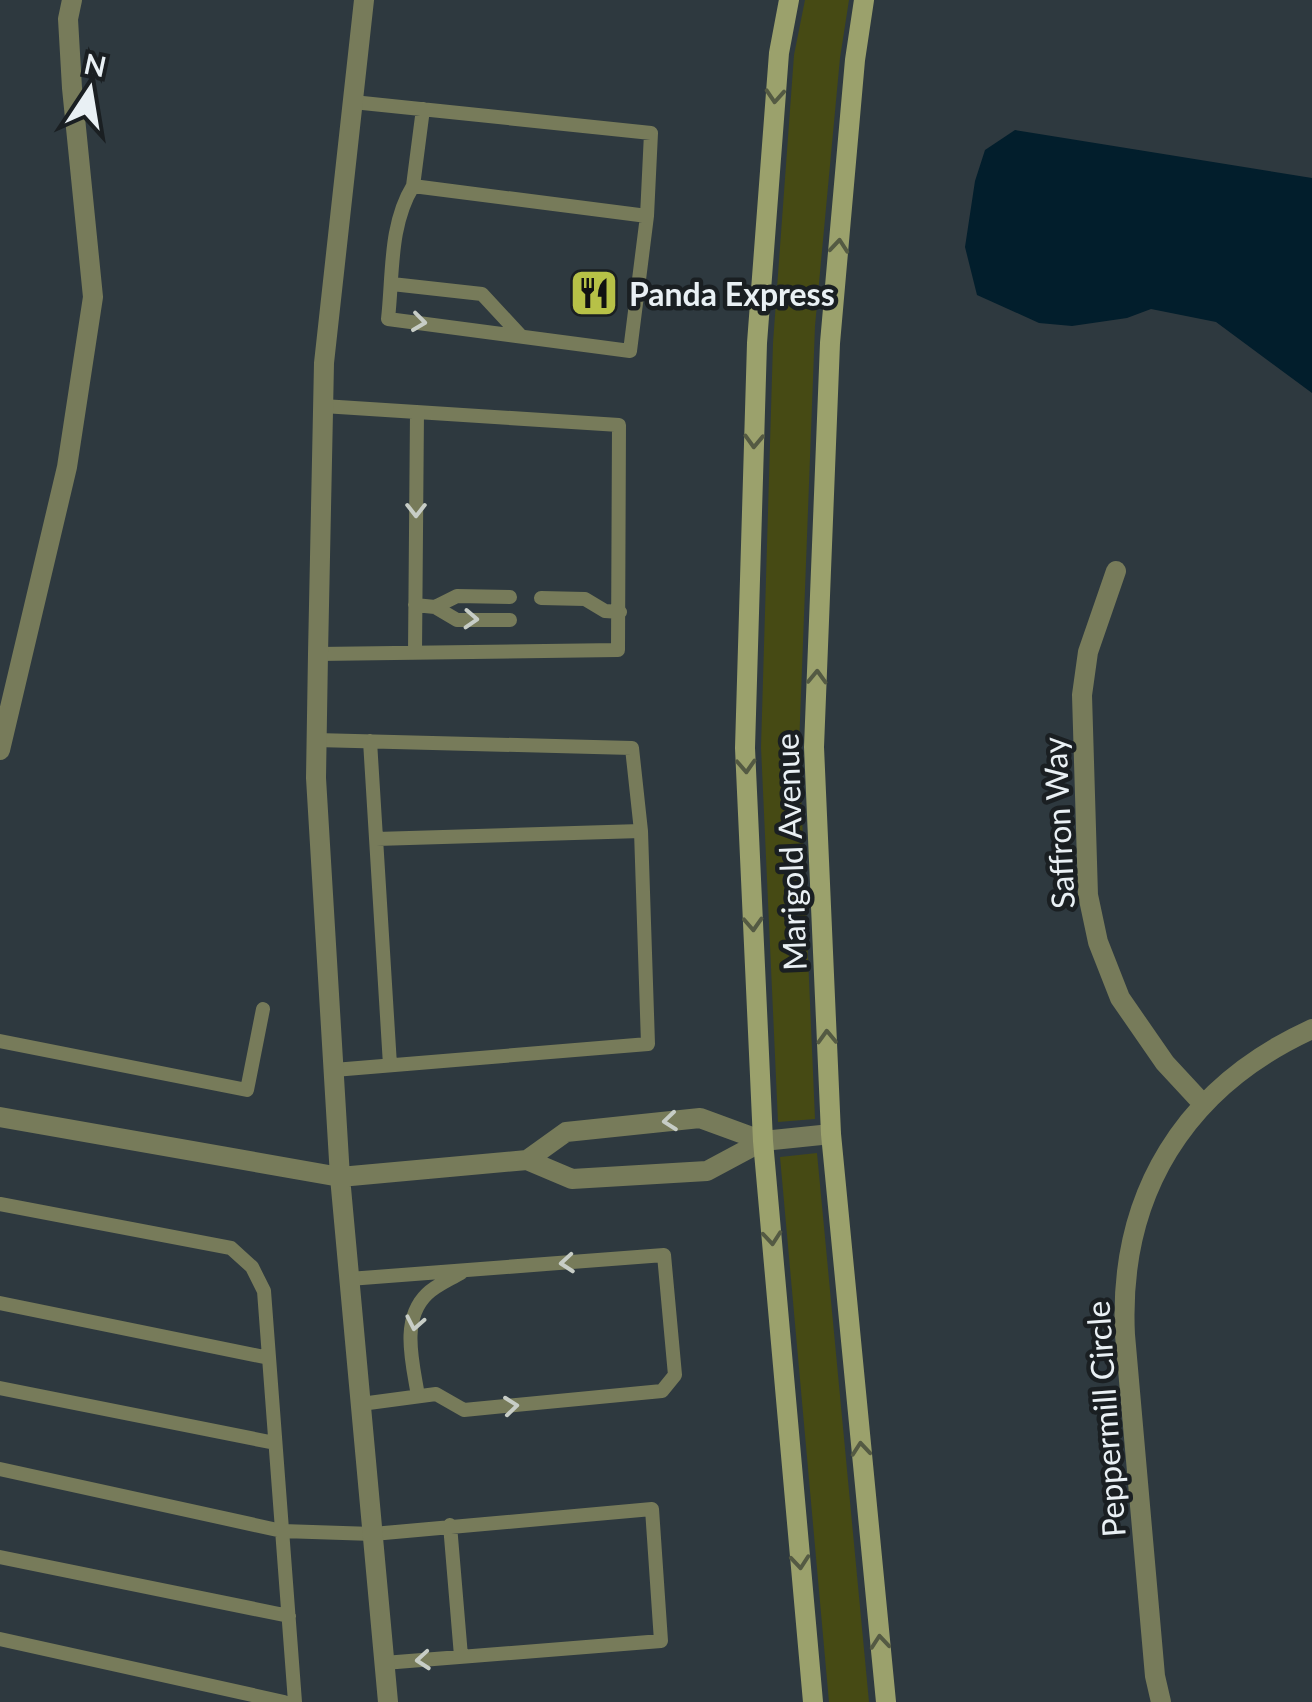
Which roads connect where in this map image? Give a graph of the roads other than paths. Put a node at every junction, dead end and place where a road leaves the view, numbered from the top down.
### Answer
1 (72, 0) edge
2 (364, 0) edge
3 (788, 0) edge
4 (864, 0) edge
5 (353, 102) junction
6 (423, 109) junction
7 (413, 186) junction
8 (646, 216) junction
9 (392, 284) junction
10 (520, 335) junction
11 (323, 406) junction
12 (417, 412) junction
13 (1116, 571) dead end
14 (510, 598) dead end
15 (541, 598) dead end
16 (415, 606) junction
17 (435, 606) junction
18 (620, 612) junction
19 (510, 620) dead end
20 (415, 652) junction
21 (318, 654) junction
22 (316, 740) junction
23 (370, 741) junction
24 (0, 750) edge
25 (641, 831) junction
26 (376, 839) junction
27 (263, 1009) dead end
28 (1312, 1029) edge
29 (0, 1041) edge
30 (390, 1065) junction
31 (334, 1070) junction
32 (1203, 1104) junction
33 (0, 1117) edge
34 (831, 1134) junction
35 (763, 1141) junction
36 (528, 1160) junction
37 (340, 1177) junction
38 (0, 1204) edge
39 (463, 1271) junction
40 (350, 1279) junction
41 (0, 1303) edge
42 (269, 1358) junction
43 (0, 1388) edge
44 (418, 1396) junction
45 (361, 1404) junction
46 (275, 1443) junction
47 (0, 1468) edge
48 (450, 1525) junction
49 (282, 1530) junction
50 (373, 1534) junction
51 (0, 1556) edge
52 (289, 1616) junction
53 (0, 1639) edge
54 (461, 1656) junction
55 (384, 1663) junction
56 (284, 1702) edge
57 (295, 1702) edge
58 (388, 1702) edge
59 (813, 1702) edge
60 (886, 1702) edge
61 (1161, 1702) edge

1 - 24 street
2 - 5 street
3 -> 35 main road, Marigold Avenue
34 -> 4 main road, Marigold Avenue
5 - 6 lane
5 - 11 street
6 - 7 lane
6 - 8 lane
7 - 8 lane
7 - 9 lane
8 - 10 lane
9 - 10 lane
9 -> 10 lane
11 - 12 lane
11 - 21 street
12 -> 16 lane
12 - 18 lane
13 - 32 street, Saffron Way
14 - 17 lane
15 - 18 lane
16 - 17 lane
16 - 20 lane
17 -> 19 lane
18 - 20 lane
20 - 21 lane
21 - 22 street
22 - 23 lane
22 - 31 street
23 - 25 lane
23 - 26 lane
25 - 26 lane
25 - 30 lane
26 - 30 lane
27 - 29 lane
28 - 32 street, Peppermill Circle
30 - 31 lane
31 - 37 street
32 - 61 street, Peppermill Circle
33 - 37 street
34 - 35 street
60 -> 34 main road, Marigold Avenue
35 - 36 street
35 -> 36 street
35 -> 59 main road, Marigold Avenue
36 - 37 street
37 - 40 street
38 - 42 lane
39 - 40 lane
39 -> 44 lane
44 -> 39 lane
40 - 45 street
41 - 42 lane
42 - 46 lane
43 - 46 lane
44 - 45 lane
45 - 50 street
46 - 49 lane
47 - 49 lane
48 - 50 lane
48 - 54 lane
48 - 54 lane
49 - 50 lane
49 - 52 lane
50 - 55 street
51 - 52 lane
52 - 57 lane
53 - 56 lane
54 -> 55 lane
55 - 58 street

